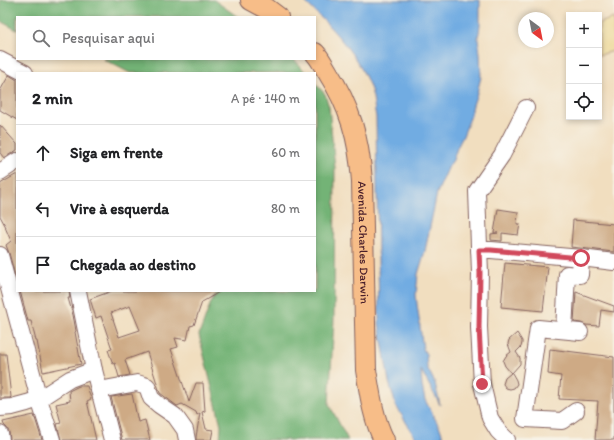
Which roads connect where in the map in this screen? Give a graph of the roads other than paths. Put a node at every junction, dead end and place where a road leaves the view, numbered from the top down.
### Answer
1 (251, 0) edge
2 (277, 16) edge
3 (316, 54) edge
4 (0, 60) edge
5 (23, 72) edge
6 (526, 108) dead end
7 (16, 162) edge
8 (0, 172) edge
9 (479, 250) junction
10 (0, 255) edge
11 (581, 258) junction
12 (614, 262) edge
13 (4, 288) edge
14 (79, 292) edge
15 (564, 330) junction
16 (580, 332) dead end
17 (94, 370) junction
18 (99, 390) junction
19 (39, 398) junction
20 (0, 408) edge
21 (576, 411) dead end
22 (0, 434) edge
23 (1, 440) edge
24 (52, 440) edge
25 (112, 440) edge
26 (187, 440) edge
27 (384, 440) edge
28 (507, 440) edge

1 - 2 main road
3 - 27 main road, Avenida Charles Darwin
4 - 5 street
6 - 9 street
7 - 8 street
9 - 11 street
9 - 28 street
10 - 13 street
11 - 12 street
11 - 15 street
13 - 19 street
14 - 17 street
15 - 16 street
15 - 21 street
17 - 18 street
17 - 19 street
18 - 25 street
18 - 26 street
19 - 20 street
19 - 24 street
22 - 23 street

